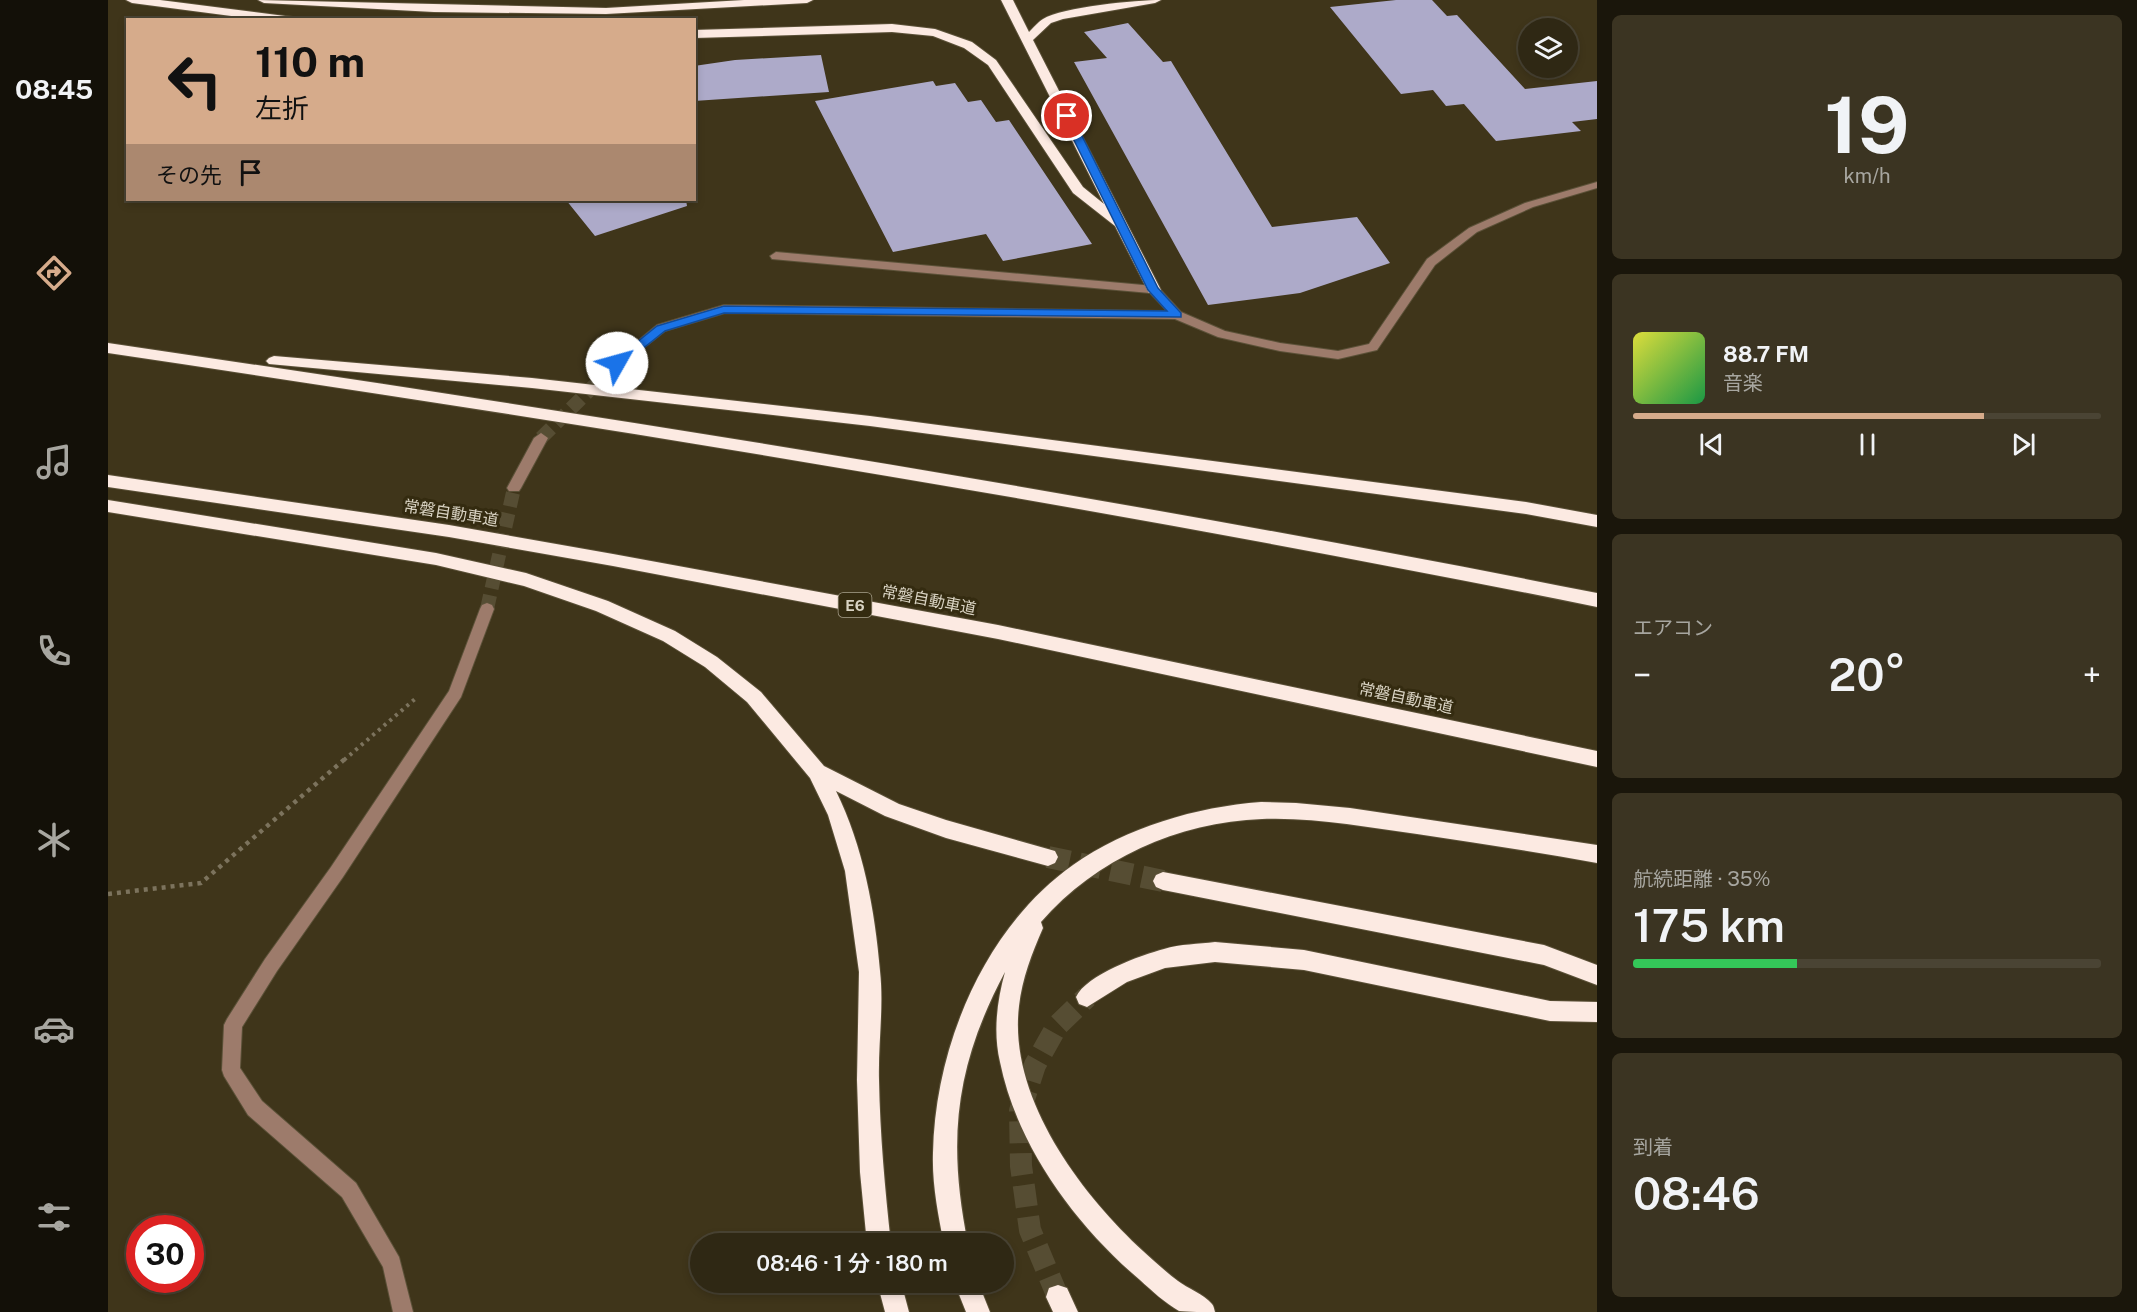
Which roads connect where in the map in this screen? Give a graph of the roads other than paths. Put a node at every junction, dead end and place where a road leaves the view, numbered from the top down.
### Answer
1 (132, 0) edge
2 (264, 0) edge
3 (746, 0) edge
4 (807, 0) edge
5 (1155, 0) edge
6 (1007, 1) edge
7 (703, 7) junction
8 (277, 18) edge
9 (696, 34) edge
10 (1028, 39) junction
11 (1597, 185) edge
12 (1123, 226) junction
13 (776, 256) dead end
14 (1154, 290) junction
15 (1177, 315) junction
16 (108, 348) edge
17 (617, 363) tunnel mouth
18 (542, 438) tunnel mouth
19 (108, 480) edge
20 (514, 488) tunnel mouth
21 (108, 506) edge
22 (1526, 508) junction
23 (1597, 511) edge
24 (1597, 521) edge
25 (1597, 600) edge
26 (487, 609) tunnel mouth
27 (1597, 759) edge
28 (817, 772) junction
29 (1597, 854) edge
30 (1048, 857) tunnel mouth
31 (1163, 880) tunnel mouth
32 (1044, 904) junction
33 (1597, 975) edge
34 (1087, 997) tunnel mouth
35 (1597, 1012) edge
36 (878, 1233) edge
37 (954, 1233) edge
38 (892, 1293) edge
39 (970, 1293) edge
40 (404, 1312) edge
41 (897, 1312) edge
42 (978, 1312) edge
43 (1203, 1312) edge

1 - 8 highway
2 - 7 highway
3 - 7 highway
4 - 7 highway
5 - 10 highway
6 - 10 highway
9 - 12 highway
10 - 12 highway
11 - 15 street
12 - 14 highway
13 - 14 street
14 - 15 street
15 - 17 street
16 - 22 highway
16 - 25 highway
18 - 20 street
19 - 27 highway, 常磐自動車道 / E6
21 - 28 highway
22 - 23 highway
22 - 24 highway
26 - 40 street
28 - 30 highway
28 - 36 highway
29 - 32 highway
31 - 33 highway
32 - 37 highway
32 - 43 highway
34 - 35 highway
38 - 41 highway
39 - 42 highway

